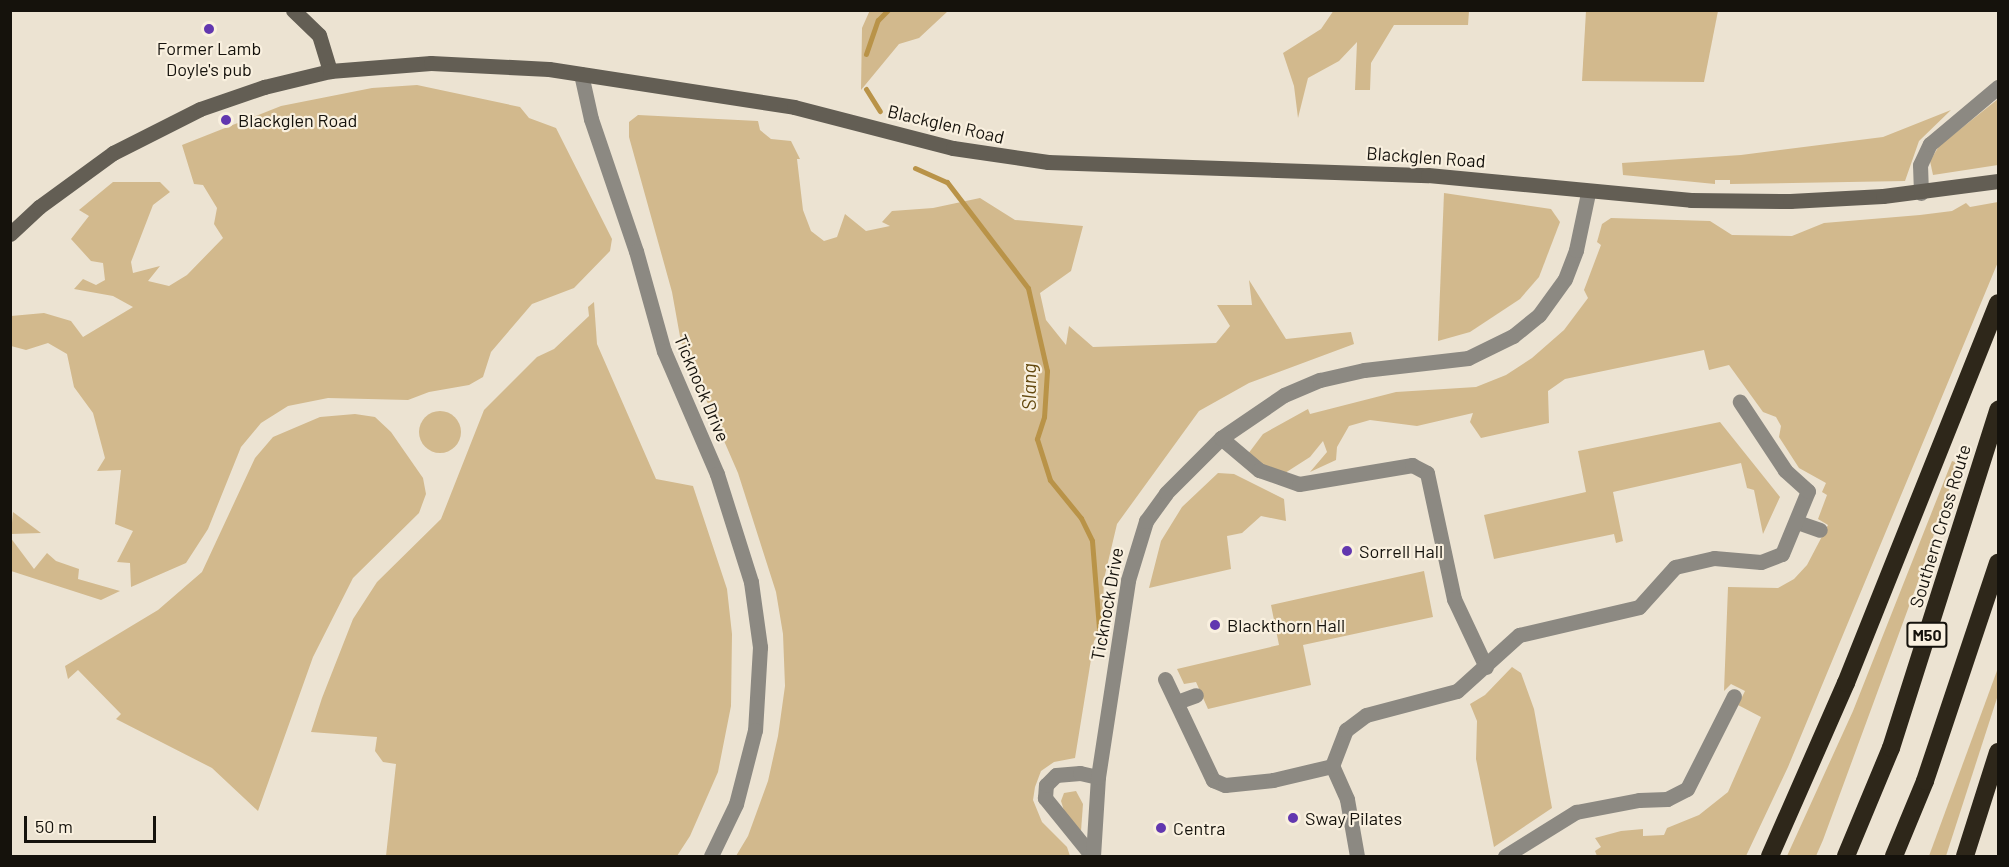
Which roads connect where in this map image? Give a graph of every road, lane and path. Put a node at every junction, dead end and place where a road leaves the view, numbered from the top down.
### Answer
1 (293, 10) edge
2 (330, 71) junction
3 (581, 74) junction
4 (1998, 87) edge
5 (1998, 181) edge
6 (1588, 193) junction
7 (1921, 193) junction
8 (10, 234) edge
9 (1998, 303) edge
10 (1740, 402) dead end
11 (1998, 410) edge
12 (1221, 438) junction
13 (1797, 522) junction
14 (1820, 530) dead end
15 (1998, 563) edge
16 (1486, 668) junction
17 (1165, 679) dead end
18 (1196, 694) dead end
19 (1734, 696) dead end
20 (1177, 702) junction
21 (1998, 752) edge
22 (1332, 766) junction
23 (1098, 777) junction
24 (711, 856) edge
25 (1092, 856) edge
26 (1357, 856) edge
27 (1505, 856) edge
28 (1770, 856) edge
29 (1846, 856) edge
30 (1894, 856) edge
31 (1965, 856) edge

1 - 2 street
2 - 3 street, Blackglen Road
2 - 8 street, Blackglen Road
3 - 6 street, Blackglen Road
3 - 24 street, Ticknock Drive
4 - 7 street
5 - 7 street, Blackglen Road
6 - 7 street, Blackglen Road
6 - 12 street, Ticknock Drive
9 - 28 highway
10 - 13 street
11 - 29 highway, Southern Cross Route / M50
12 - 16 street
12 - 23 street, Ticknock Drive
13 - 14 street
13 - 16 street
15 - 30 highway, M50
16 - 22 street
17 - 20 street
18 - 20 street
19 - 27 street
20 - 22 street
21 - 31 highway
22 - 26 street
23 - 25 street, Ticknock Drive
23 - 25 street

